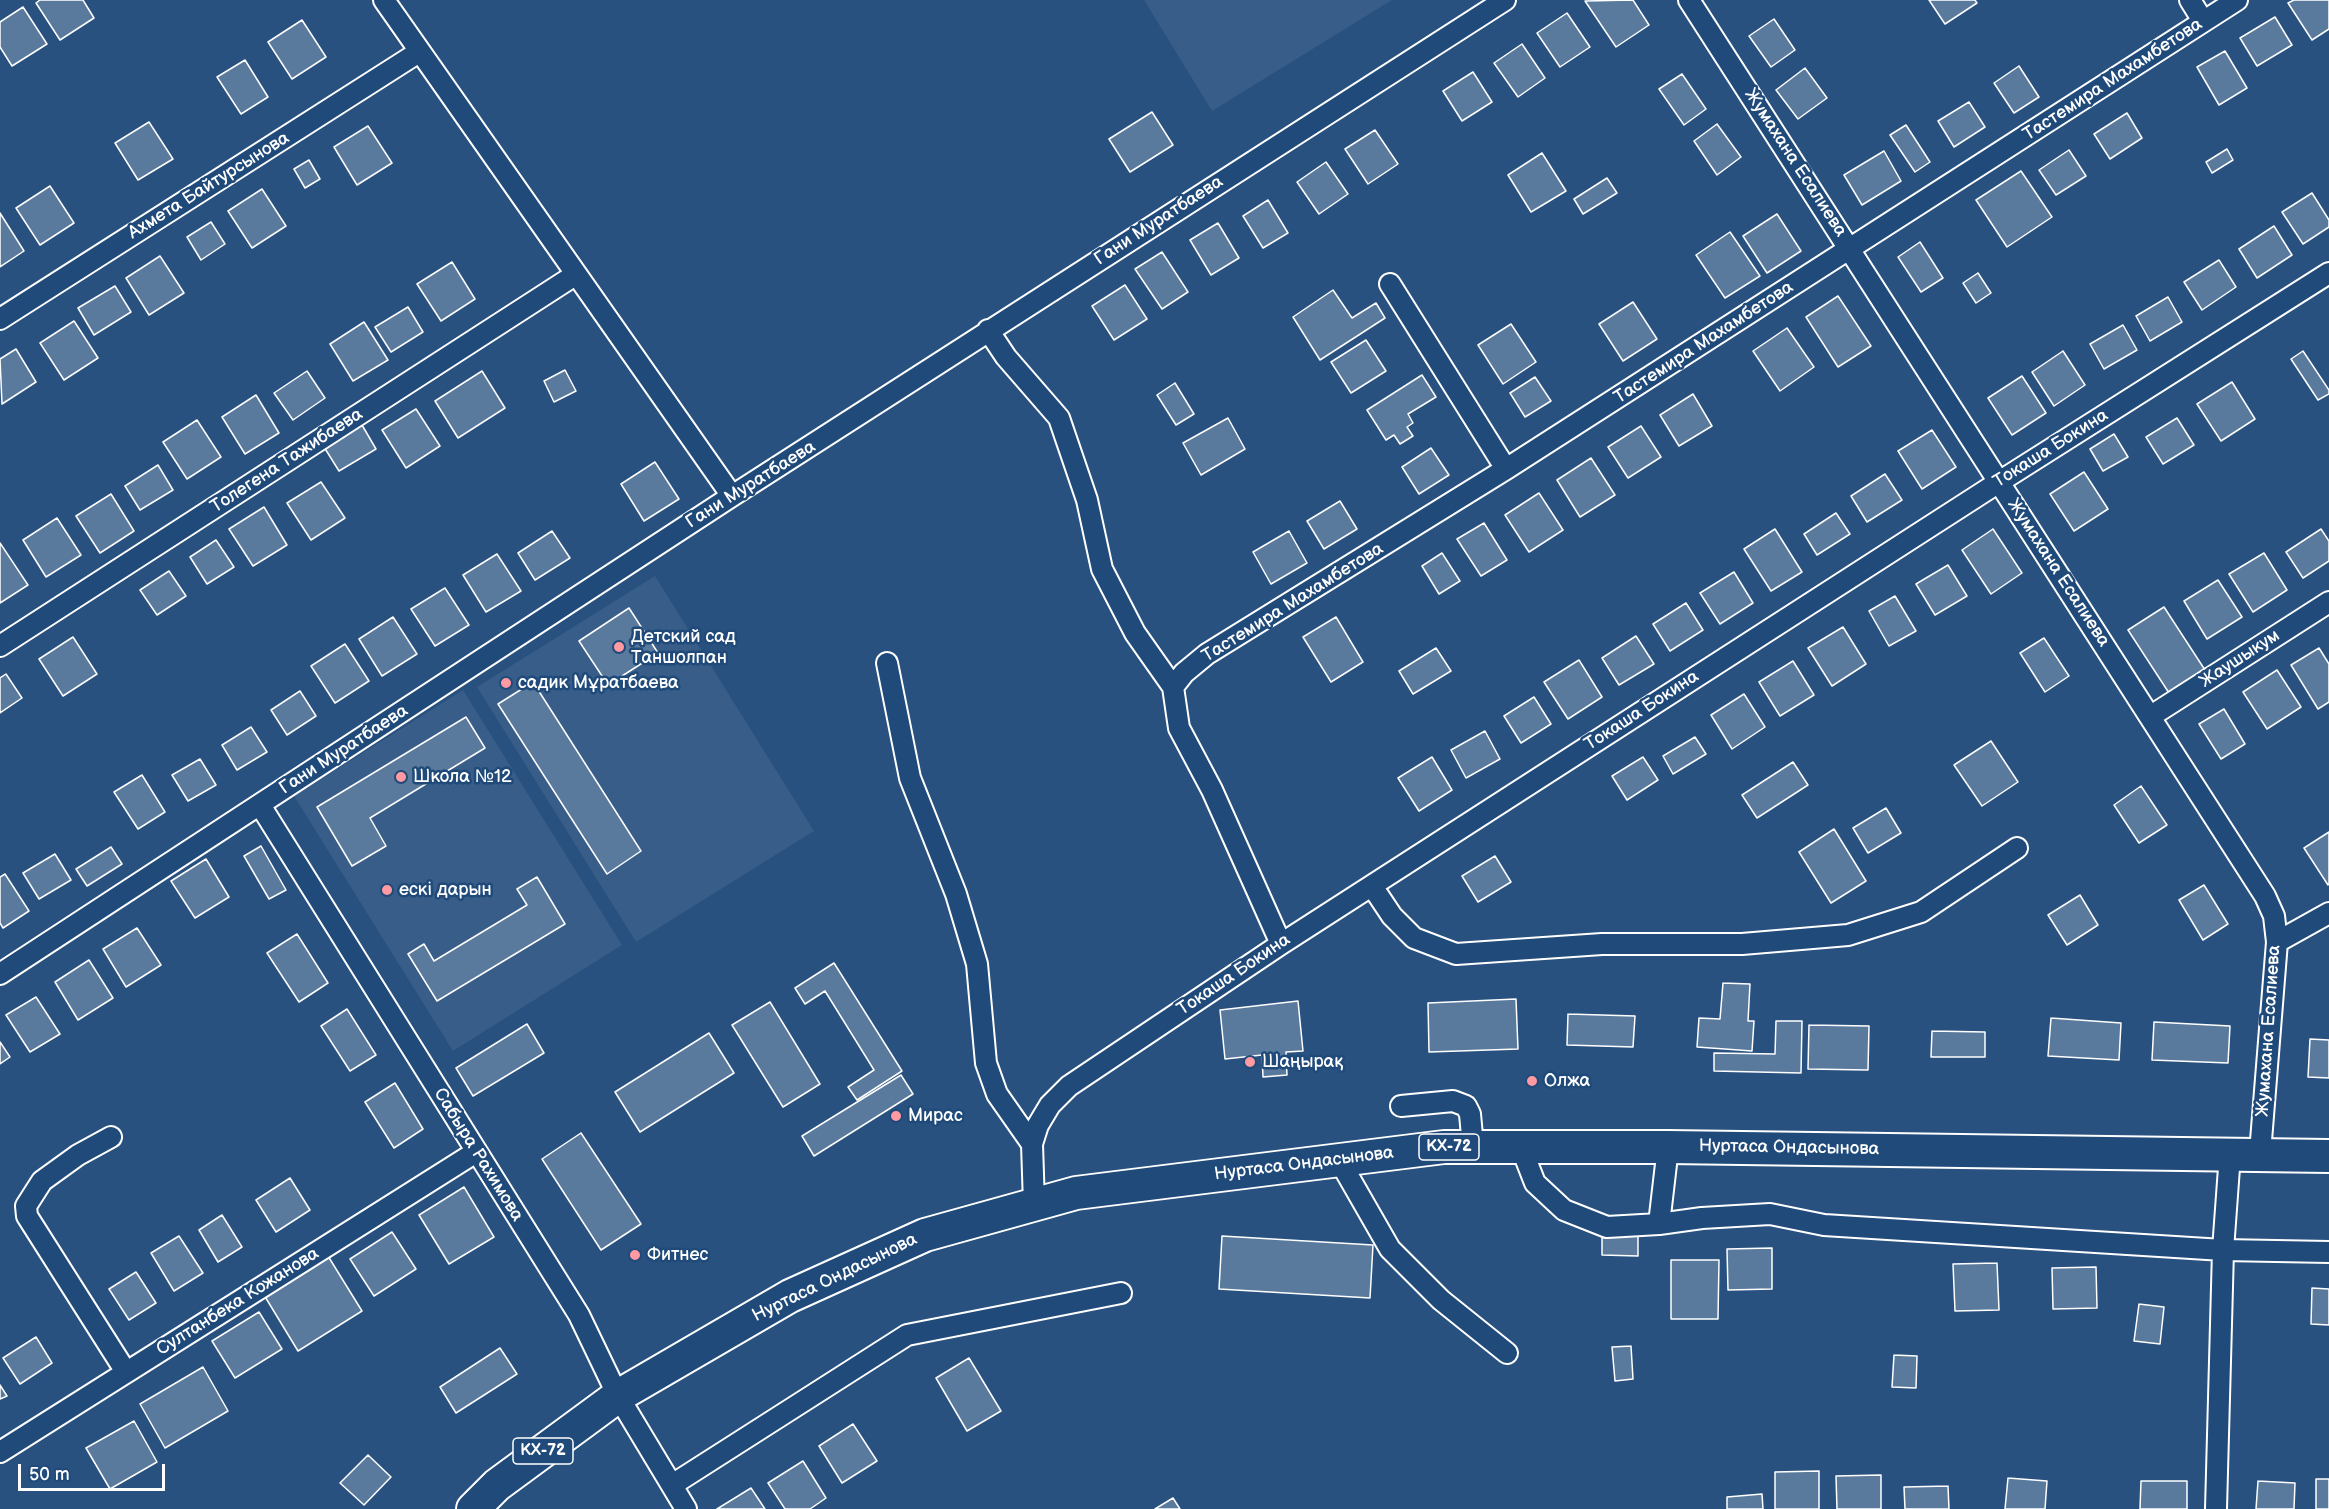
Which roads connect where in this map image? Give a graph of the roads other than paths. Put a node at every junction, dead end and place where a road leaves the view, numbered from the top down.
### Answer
1 (384, 0) edge
2 (1505, 0) edge
3 (1689, 0) edge
4 (2190, 0) edge
5 (2237, 0) edge
6 (2203, 21) junction
7 (419, 52) junction
8 (1851, 250) junction
9 (2329, 273) edge
10 (575, 275) junction
11 (1390, 284) dead end
12 (0, 319) edge
13 (988, 330) junction
14 (1506, 469) junction
15 (1998, 482) junction
16 (732, 496) junction
17 (2329, 602) edge
18 (0, 646) edge
19 (887, 663) dead end
20 (1173, 687) junction
21 (2151, 716) junction
22 (260, 806) junction
23 (2017, 848) dead end
24 (1372, 886) junction
25 (2329, 913) edge
26 (2277, 942) junction
27 (1281, 944) junction
28 (0, 974) edge
29 (1401, 1106) dead end
30 (111, 1137) dead end
31 (1032, 1144) junction
32 (1473, 1147) junction
33 (1521, 1147) junction
34 (1668, 1147) junction
35 (476, 1152) junction
36 (2245, 1154) junction
37 (2329, 1156) edge
38 (1340, 1160) junction
39 (1034, 1204) junction
40 (1659, 1224) junction
41 (2223, 1250) junction
42 (2329, 1252) edge
43 (1121, 1293) dead end
44 (1507, 1353) dead end
45 (126, 1372) junction
46 (618, 1396) junction
47 (0, 1452) edge
48 (672, 1485) junction
49 (472, 1509) edge
50 (686, 1509) edge
51 (2216, 1509) edge

1 - 7 street
2 - 13 street, Гани Муратбаева
3 - 8 street, Жумахана Есалиева
4 - 6 street
5 - 6 street, Тастемира Махамбетова
6 - 8 street, Тастемира Махамбетова
7 - 10 street
7 - 12 street, Ахмета Байтурсынова
8 - 14 street, Тастемира Махамбетова
8 - 15 street, Жумахана Есалиева
9 - 15 street, Токаша Бокина
10 - 16 street
10 - 18 street, Толегена Тажибаева
11 - 14 street
13 - 16 street, Гани Муратбаева
13 - 20 street
14 - 20 street, Тастемира Махамбетова
15 - 21 street, Жумахана Есалиева
15 - 24 street, Токаша Бокина
16 - 22 street, Гани Муратбаева
17 - 21 street, Жаушыкум
19 - 31 street
20 - 27 street
21 - 26 street, Жумахана Есалиева
22 - 28 street, Гани Муратбаева
22 - 35 street, Сабыра Рахимова
23 - 24 street
24 - 27 street, Токаша Бокина
25 - 26 street
26 - 36 street, Жумахана Есалиева
27 - 31 street, Токаша Бокина
29 - 32 street
30 - 45 street
31 - 39 street, Токаша Бокина
32 - 33 main road, Нуртаса Ондасынова / КХ-72
32 - 38 main road, Нуртаса Ондасынова / КХ-72
33 - 34 main road, Нуртаса Ондасынова / КХ-72
33 - 40 street
34 - 36 main road, Нуртаса Ондасынова / КХ-72
34 - 40 street
35 - 45 street, Султанбека Кожанова
35 - 46 street, Сабыра Рахимова
36 - 37 main road, Нуртаса Ондасынова / КХ-72
36 - 41 street, Жумахана Есалиева
38 - 39 main road, Нуртаса Ондасынова / КХ-72
38 - 44 street
39 - 46 main road, Нуртаса Ондасынова / КХ-72
40 - 41 street
41 - 42 street
41 - 51 street, Жумахана Есалиева
43 - 48 street
45 - 47 street, Султанбека Кожанова
46 - 48 street, Сабыра Рахимова
46 - 49 main road, Нуртаса Ондасынова / КХ-72
48 - 50 street, Сабыра Рахимова

